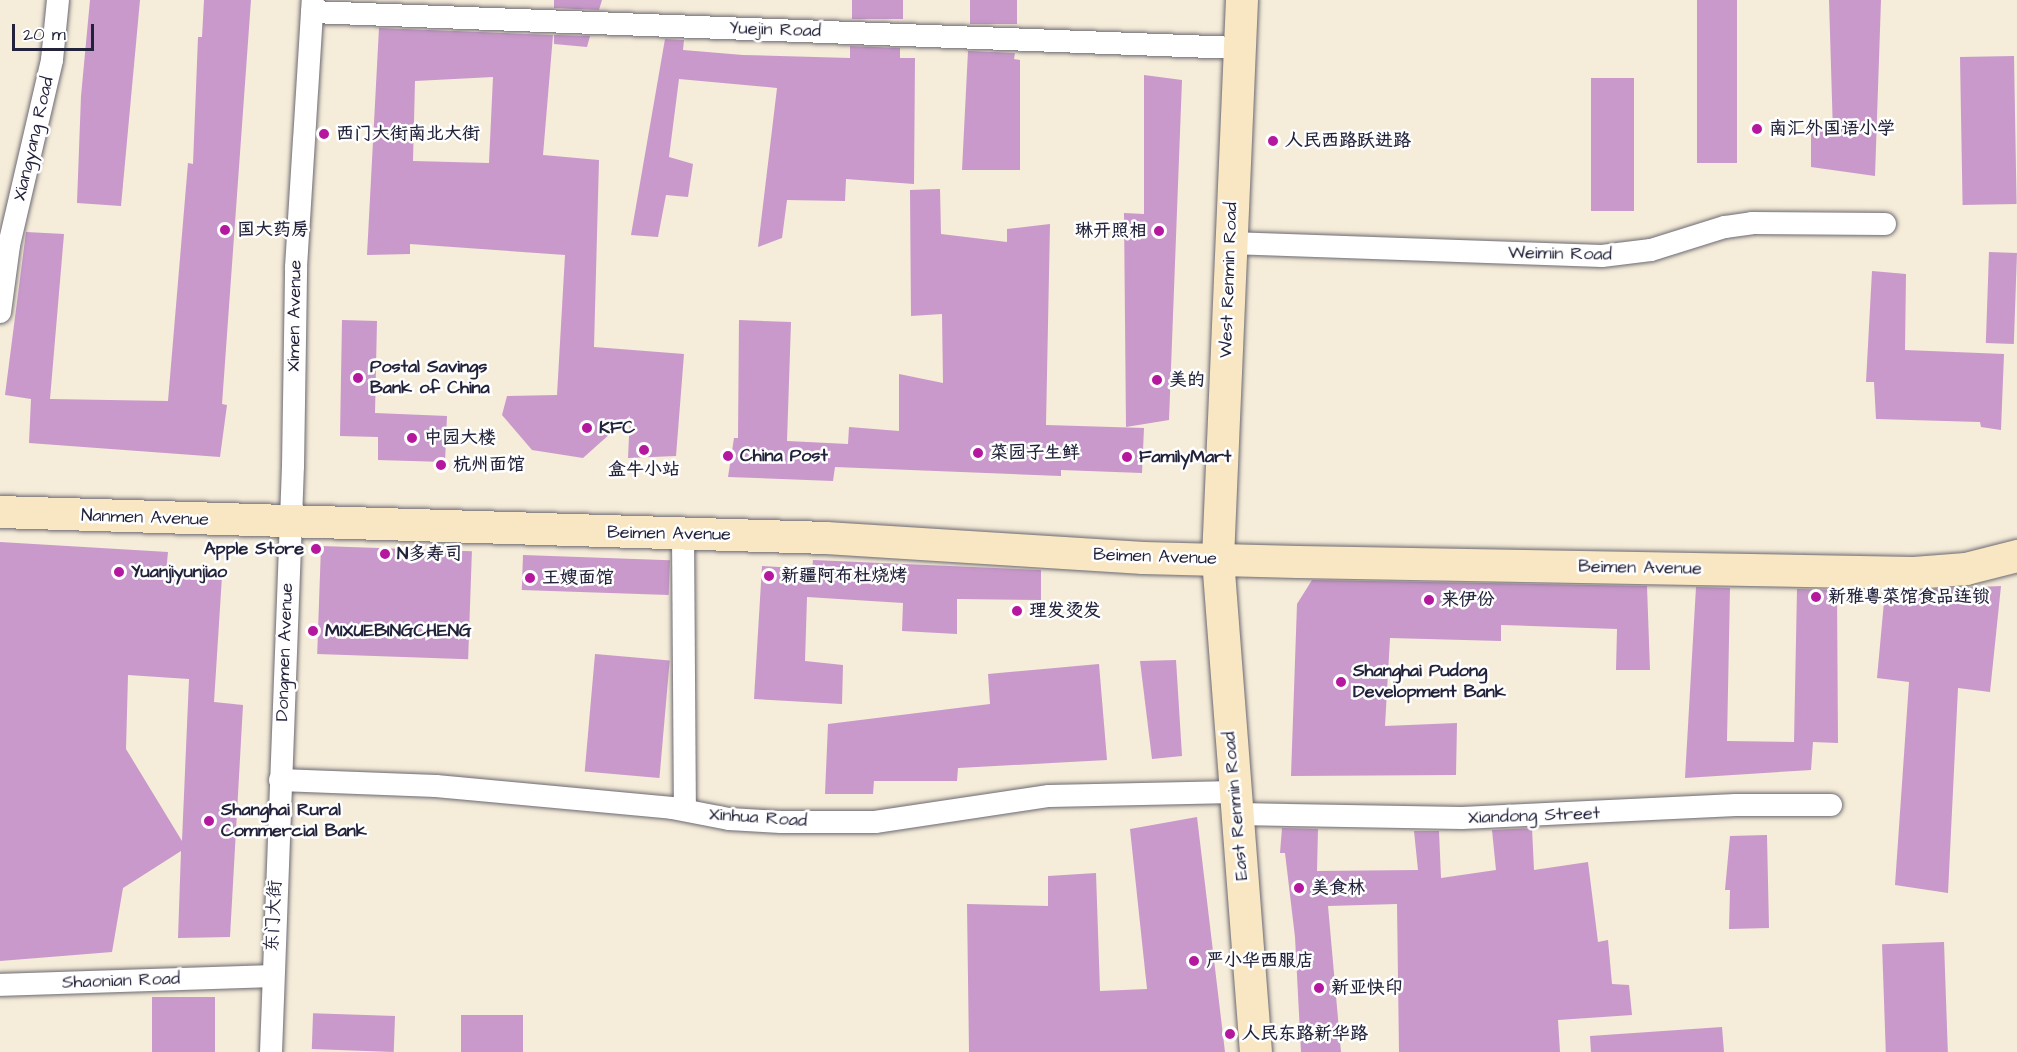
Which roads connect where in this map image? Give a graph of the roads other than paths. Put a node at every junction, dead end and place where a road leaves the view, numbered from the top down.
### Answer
1 (58, 0) edge
2 (1242, 0) edge
3 (313, 6) edge
4 (1237, 48) junction
5 (1885, 224) dead end
6 (1230, 243) junction
7 (0, 312) edge
8 (0, 512) edge
9 (291, 524) junction
10 (683, 534) junction
11 (2017, 556) edge
12 (1218, 559) junction
13 (280, 780) junction
14 (1236, 803) junction
15 (1832, 805) dead end
16 (685, 809) junction
17 (271, 976) junction
18 (0, 985) edge
19 (271, 1052) edge
20 (1256, 1052) edge

1 - 7 street, Xiangyang Road
2 - 4 street, West Renmin Road
3 - 4 street, Yuejin Road
3 - 9 street, Ximen Avenue
4 - 6 street, West Renmin Road
5 - 6 street, Weimin Road
6 - 12 street, West Renmin Road
8 - 9 street, Nanmen Avenue
9 - 10 street, Beimen Avenue
9 - 13 street, Dongmen Avenue
10 - 12 street, Beimen Avenue
10 - 16 street
11 - 12 street, Beimen Avenue
12 - 14 street, East Renmin Road
13 - 16 street, Xinhua Road
13 - 17 street, 东门大街
14 - 15 street, Xiandong Street
14 - 16 street, Xinhua Road
14 - 20 street, East Renmin Road
17 - 18 street, Shaonian Road
17 - 19 street, 东门大街

